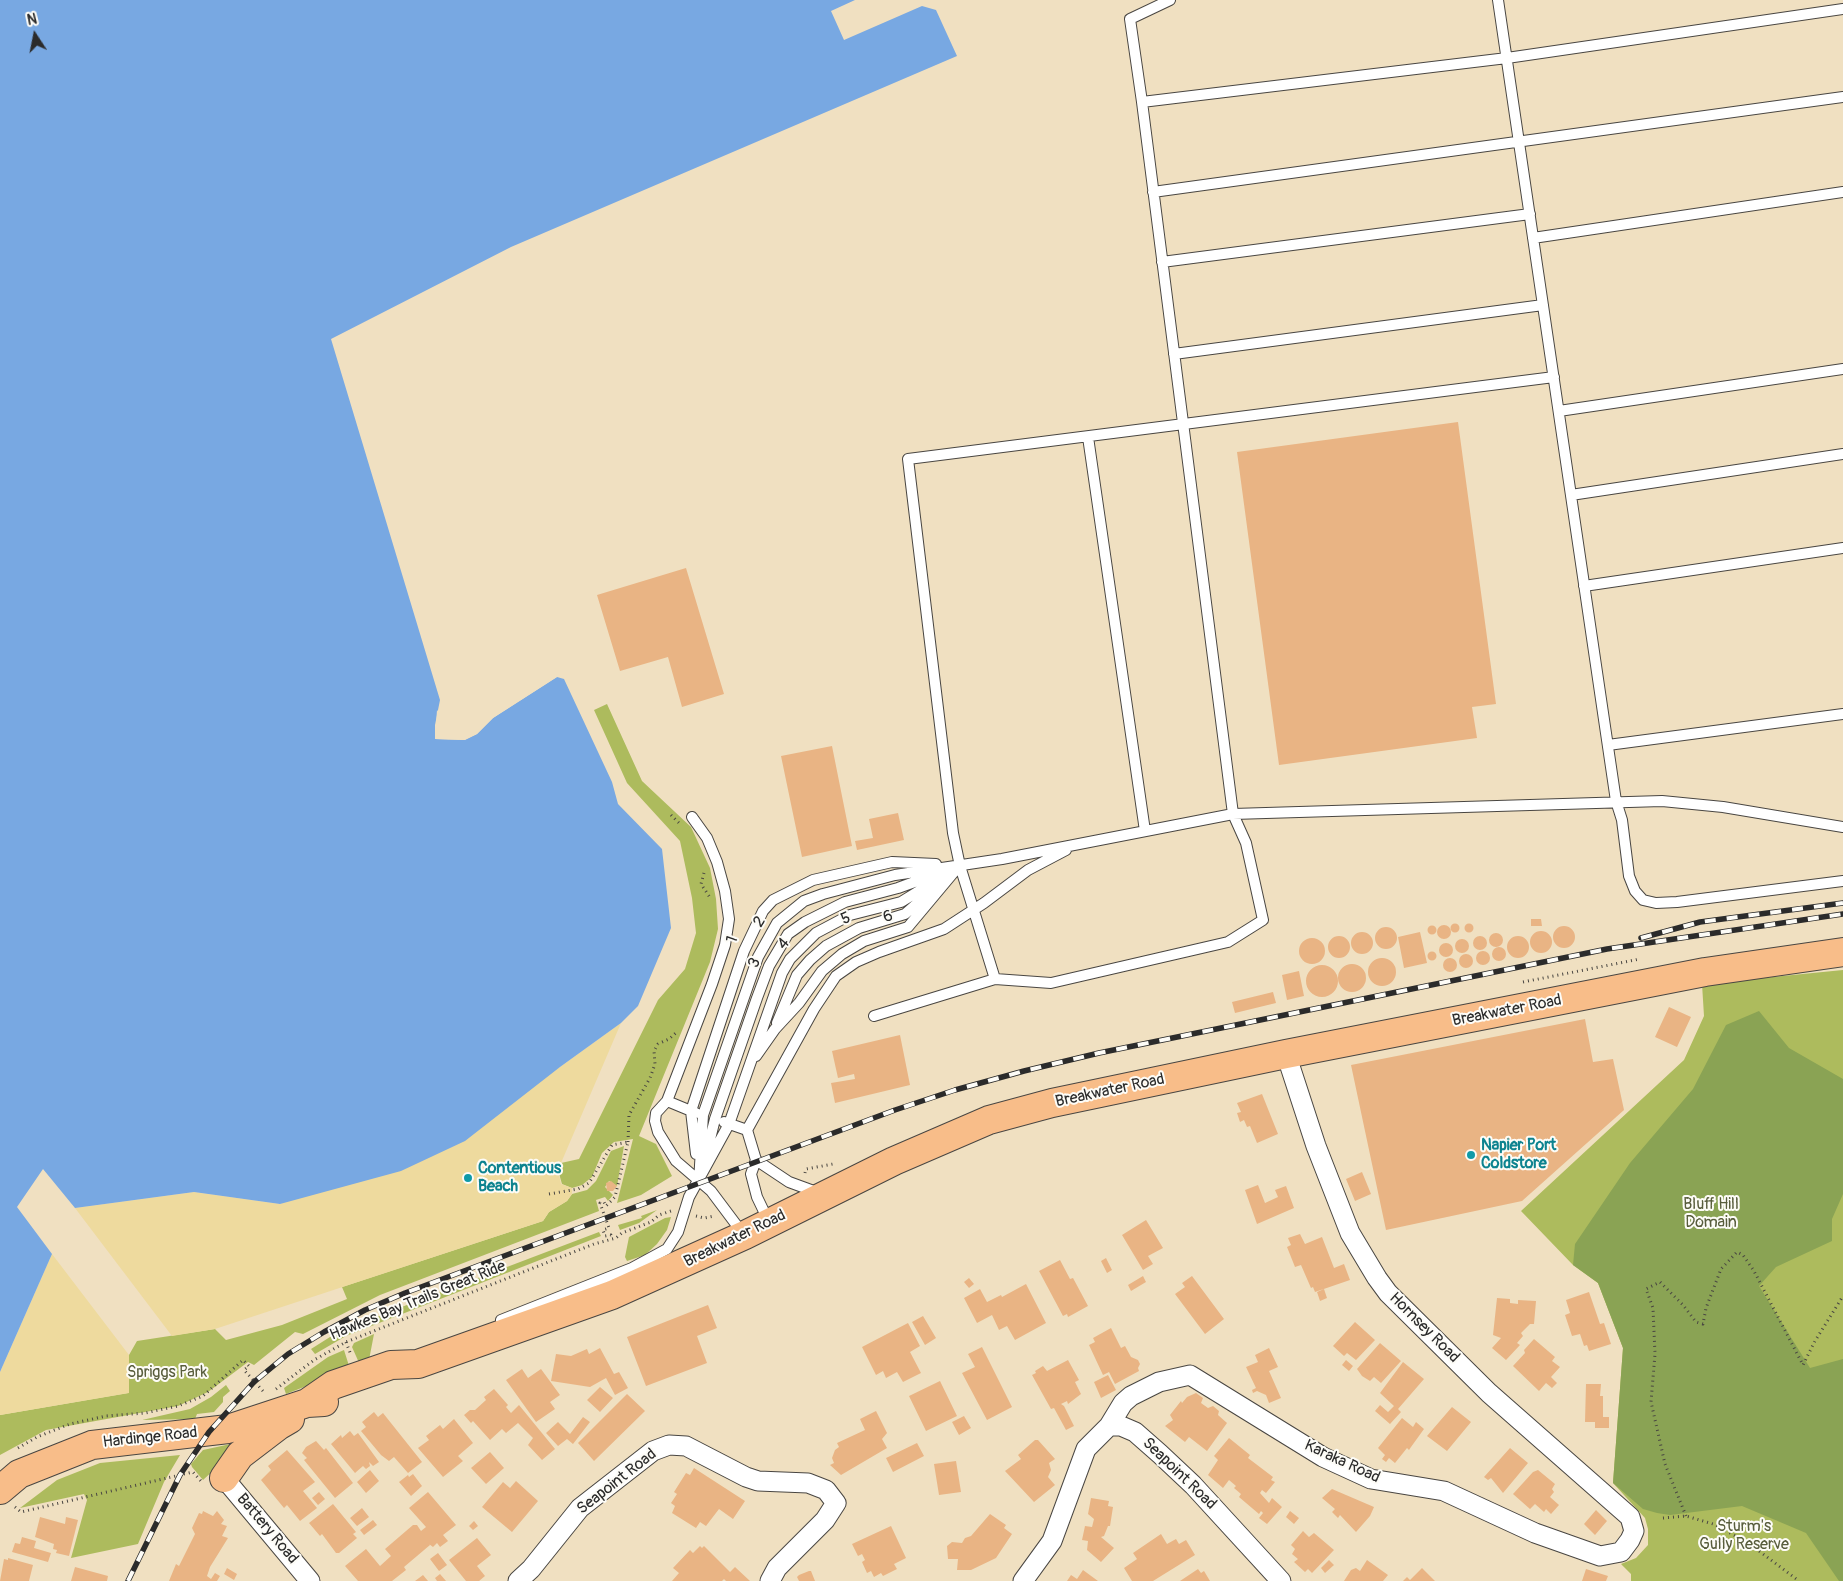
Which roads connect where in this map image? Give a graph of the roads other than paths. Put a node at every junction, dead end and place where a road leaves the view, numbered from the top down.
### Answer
1 (1170, 0) edge
2 (1498, 0) edge
3 (1843, 9) edge
4 (1507, 58) junction
5 (1843, 97) edge
6 (1142, 102) junction
7 (1519, 141) junction
8 (1153, 192) junction
9 (1843, 192) edge
10 (1530, 214) junction
11 (1533, 238) junction
12 (1162, 262) junction
13 (1543, 305) junction
14 (1174, 354) junction
15 (1843, 369) edge
16 (1554, 377) junction
17 (1558, 411) junction
18 (1183, 426) junction
19 (1088, 437) junction
20 (1843, 454) edge
21 (1571, 494) junction
22 (1843, 548) edge
23 (1584, 586) junction
24 (1843, 714) edge
25 (1608, 745) junction
26 (1616, 801) junction
27 (1232, 814) junction
28 (692, 817) dead end
29 (1843, 827) edge
30 (1145, 831) junction
31 (1078, 844) junction
32 (960, 866) junction
33 (1843, 881) edge
34 (974, 910) junction
35 (1843, 952) edge
36 (996, 979) junction
37 (874, 1016) dead end
38 (775, 1029) junction
39 (1286, 1054) junction
40 (748, 1067) junction
41 (667, 1102) junction
42 (691, 1111) junction
43 (703, 1115) junction
44 (715, 1119) junction
45 (729, 1124) junction
46 (747, 1130) junction
47 (756, 1160) junction
48 (699, 1182) junction
49 (825, 1195) junction
50 (770, 1223) junction
51 (745, 1236) junction
52 (490, 1325) dead end
53 (457, 1338) dead end
54 (418, 1364) junction
55 (391, 1365) junction
56 (315, 1402) junction
57 (1109, 1426) junction
58 (224, 1478) joint
59 (7, 1498) edge
60 (1626, 1548) joint
61 (310, 1581) edge
62 (518, 1581) edge
63 (770, 1581) edge
64 (1024, 1581) edge
65 (1281, 1581) edge

1 - 6 lane
2 - 4 lane
3 - 4 lane
4 - 6 lane
4 - 7 lane
5 - 7 lane
6 - 8 lane
7 - 8 lane
7 - 10 lane
8 - 12 lane
9 - 11 lane
10 - 11 lane
10 - 12 lane
11 - 13 lane
12 - 14 lane
13 - 14 lane
13 - 16 lane
14 - 18 lane
15 - 17 lane
16 - 17 lane
16 - 18 lane
17 - 21 lane
18 - 19 lane
18 - 27 lane
19 - 30 lane
19 - 32 lane
20 - 21 lane
21 - 23 lane
22 - 23 lane
23 - 25 lane
24 - 25 lane
25 - 26 lane
26 - 27 lane
26 - 29 lane
26 - 33 lane
27 - 30 lane
27 - 36 lane
28 - 41 lane
30 - 31 lane
31 - 32 lane
31 - 34 lane
32 - 34 lane
32 - 38 lane, 6
32 - 38 lane, 5
32 - 40 lane, 4
32 - 42 lane, 1
32 - 43 lane, 2
32 - 44 lane, 3
34 - 36 lane
34 - 46 lane
35 - 39 highway, Breakwater Road
36 - 37 lane
38 - 40 lane
39 - 49 highway, Breakwater Road
39 - 60 street, Hornsey Road
40 - 45 lane, 4
41 - 42 lane
41 - 48 lane
42 - 43 lane
42 - 48 lane, 1
43 - 44 lane
43 - 48 lane, 2
44 - 45 lane
44 - 48 lane, 3
45 - 46 lane
45 - 48 lane, 4
46 - 47 lane
47 - 49 lane
47 - 50 lane
48 - 51 lane
48 - 52 lane
49 - 50 highway, Breakwater Road
50 - 51 highway, Breakwater Road
51 - 54 highway, Breakwater Road
53 - 55 lane
54 - 55 highway, Breakwater Road
54 - 56 highway, Breakwater Road
55 - 56 highway, Breakwater Road
56 - 58 highway
56 - 59 highway, Hardinge Road
57 - 60 street, Karaka Road
57 - 64 street
57 - 65 street, Seapoint Road
58 - 61 street, Battery Road
62 - 63 street, Seapoint Road

